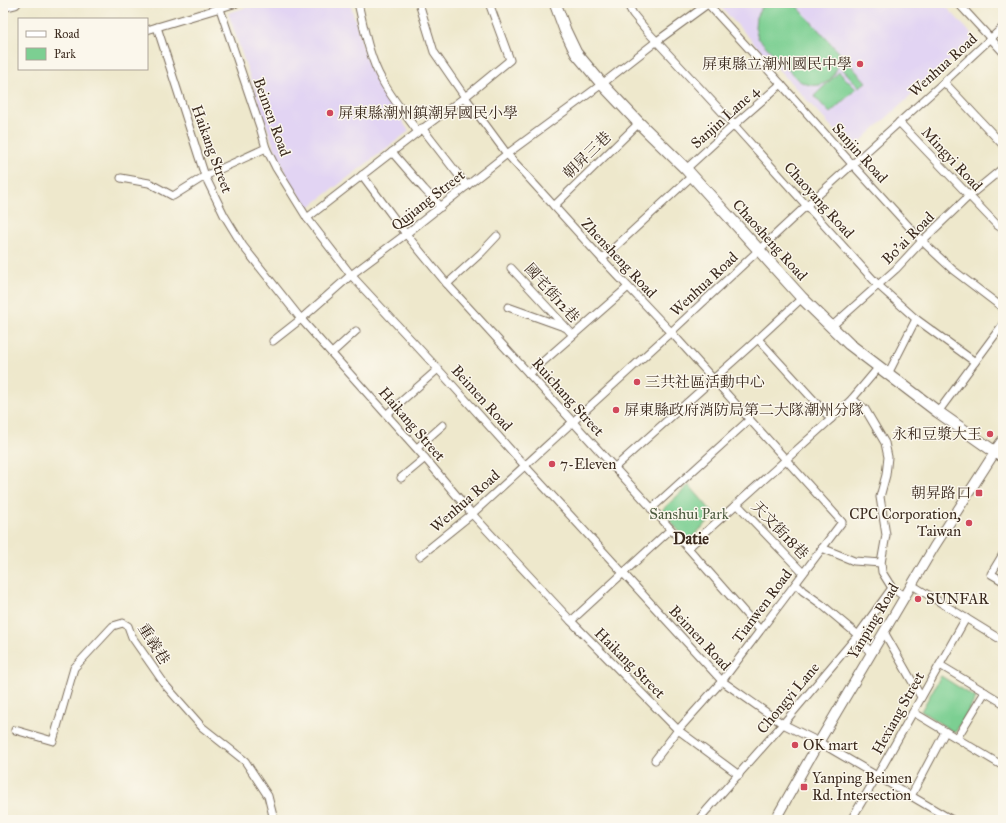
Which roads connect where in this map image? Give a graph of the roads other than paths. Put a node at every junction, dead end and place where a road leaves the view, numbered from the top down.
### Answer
1 (15, 3) edge
2 (238, 3) edge
3 (358, 3) edge
4 (419, 3) edge
5 (489, 3) edge
6 (555, 3) edge
7 (627, 3) edge
8 (958, 3) edge
9 (708, 4) edge
10 (3, 6) edge
11 (219, 6) edge
12 (157, 27) junction
13 (1003, 27) edge
14 (148, 30) edge
15 (991, 39) junction
16 (657, 41) junction
17 (1003, 52) edge
18 (944, 82) junction
19 (602, 84) junction
20 (781, 84) junction
21 (465, 97) junction
22 (899, 122) junction
23 (639, 123) junction
24 (734, 125) junction
25 (420, 130) junction
26 (1003, 145) edge
27 (266, 148) junction
28 (392, 152) junction
29 (507, 154) junction
30 (852, 164) junction
31 (1003, 168) edge
32 (689, 172) junction
33 (362, 175) junction
34 (205, 176) junction
35 (121, 178) dead end
36 (467, 186) junction
37 (970, 196) junction
38 (554, 206) junction
39 (806, 206) junction
40 (441, 207) junction
41 (307, 218) junction
42 (1003, 230) edge
43 (406, 234) junction
44 (496, 236) dead end
45 (922, 241) junction
46 (759, 249) junction
47 (602, 259) junction
48 (511, 268) dead end
49 (351, 275) junction
50 (447, 284) junction
51 (878, 285) junction
52 (628, 287) junction
53 (802, 298) junction
54 (508, 308) dead end
55 (1003, 308) edge
56 (301, 319) junction
57 (916, 319) junction
58 (1003, 324) edge
59 (831, 327) junction
60 (566, 328) junction
61 (356, 331) dead end
62 (671, 332) junction
63 (573, 335) junction
64 (758, 339) junction
65 (273, 341) dead end
66 (332, 353) junction
67 (975, 362) junction
68 (879, 367) junction
69 (438, 369) junction
70 (529, 374) junction
71 (888, 374) junction
72 (712, 379) junction
73 (852, 399) junction
74 (938, 412) junction
75 (387, 414) junction
76 (831, 419) junction
77 (750, 420) junction
78 (573, 422) junction
79 (443, 425) dead end
80 (1003, 441) edge
81 (417, 448) junction
82 (999, 455) edge
83 (425, 458) junction
84 (786, 460) junction
85 (525, 466) junction
86 (614, 468) junction
87 (401, 478) dead end
88 (737, 504) junction
89 (652, 509) junction
90 (472, 514) junction
91 (842, 522) joint
92 (670, 530) junction
93 (688, 548) junction
94 (822, 548) junction
95 (1003, 554) edge
96 (420, 556) dead end
97 (881, 563) junction
98 (623, 573) junction
99 (803, 573) junction
100 (1003, 581) edge
101 (796, 584) junction
102 (912, 585) junction
103 (892, 588) junction
104 (905, 597) junction
105 (966, 618) junction
106 (571, 621) junction
107 (760, 630) junction
108 (884, 632) junction
109 (858, 635) junction
110 (1003, 641) edge
111 (871, 654) junction
112 (940, 665) junction
113 (722, 681) junction
114 (985, 692) junction
115 (921, 697) junction
116 (1003, 703) edge
117 (913, 712) junction
118 (783, 724) junction
119 (14, 730) dead end
120 (678, 730) junction
121 (945, 732) junction
122 (957, 738) junction
123 (819, 742) junction
124 (655, 760) dead end
125 (1003, 766) edge
126 (739, 775) junction
127 (877, 776) junction
128 (911, 796) junction
129 (274, 820) edge
130 (698, 820) edge
131 (775, 820) edge
132 (851, 820) edge
133 (952, 820) edge

1 - 10 main road
2 - 11 street
3 - 25 street
4 - 21 street, Zhensheng Road
5 - 21 street
6 - 19 main road, Chaosheng Road
7 - 16 street, Chaoyang Road
8 - 15 street
9 - 16 street, Qujiang Street
9 - 20 street, Sanjin Road
11 - 12 street
11 - 27 street, Beimen Road
12 - 14 street
12 - 34 street, Haikang Street
13 - 15 street, Wenhua Road
15 - 17 street
15 - 18 street, Wenhua Road
16 - 19 street, Qujiang Street
16 - 24 street, Chaoyang Road
18 - 22 street, Wenhua Road
18 - 26 street
19 - 23 main road, Chaosheng Road
19 - 29 street, Qujiang Street
20 - 24 street, Sanjin Lane 4
20 - 30 street, Sanjin Road
21 - 25 street
21 - 29 street, Zhensheng Road
22 - 30 street, Wenhua Road
22 - 37 street, Mingyi Road
23 - 32 main road, Chaosheng Road
23 - 38 street, 朝昇三巷
24 - 32 street, Sanjin Lane 4
24 - 39 street, Chaoyang Road
25 - 28 street
25 - 36 street
27 - 34 street
27 - 41 street, Beimen Road
28 - 33 street
28 - 40 street
29 - 36 street, Qujiang Street
29 - 38 street, Zhensheng Road
30 - 39 street, Wenhua Road
30 - 45 street, Sanjin Road
31 - 37 street, Bo'ai Road
32 - 46 main road, Chaosheng Road
32 - 47 street, Sanjin Lane 4
33 - 41 street
33 - 43 street, Ruichang Street
34 - 35 street
34 - 56 street, Haikang Street
36 - 40 street, Qujiang Street
37 - 42 street, Mingyi Road
37 - 45 street, Bo'ai Road
38 - 47 street, Zhensheng Road
39 - 46 street, Wenhua Road
39 - 51 street, Chaoyang Road
40 - 43 street, Qujiang Street
41 - 49 street, Beimen Road
43 - 49 street, Qujiang Street
43 - 50 street, Ruichang Street
44 - 50 street
45 - 51 street, Bo'ai Road
45 - 55 street, Sanjin Road
46 - 53 main road, Chaosheng Road
46 - 62 street, Wenhua Road
47 - 52 street, Zhensheng Road
48 - 60 street, 國宅街12巷
49 - 56 street, Qujiang Street
49 - 69 street, Beimen Road
50 - 70 street, Ruichang Street
51 - 57 street, Chaoyang Road
51 - 59 street, Bo'ai Road
52 - 62 street, Zhensheng Road
52 - 63 street
53 - 59 main road, Chaosheng Road
53 - 64 street
54 - 60 street
56 - 65 street, Qujiang Street
56 - 66 street, Haikang Street
57 - 67 street, Chaoyang Road
57 - 71 street
58 - 67 street
59 - 68 main road, Chaosheng Road
60 - 63 street, 國宅街12巷
61 - 66 street
62 - 72 street, Zhensheng Road
62 - 78 street, Wenhua Road
63 - 70 street
64 - 72 street
64 - 76 street
66 - 75 street, Haikang Street
67 - 74 street
68 - 71 main road, Chaosheng Road
68 - 73 street
69 - 75 street
69 - 85 street, Beimen Road
70 - 78 street, Ruichang Street
71 - 74 main road, Chaosheng Road
72 - 77 street, Zhensheng Road
72 - 86 street
73 - 76 street
73 - 97 street
74 - 82 main road, Chaosheng Road
75 - 81 street, Haikang Street
76 - 84 street
77 - 84 street, Zhensheng Road
77 - 89 street
78 - 85 street, Wenhua Road
78 - 86 street, Ruichang Street
79 - 81 street
80 - 82 main road, Yanping Road
81 - 83 street, Haikang Street
82 - 102 street, Yanping Road
83 - 87 street
83 - 90 street, Haikang Street
84 - 88 street
84 - 91 street, Zhensheng Road
85 - 90 street, Wenhua Road
85 - 98 street, Beimen Road
86 - 89 street, Ruichang Street
88 - 93 street
88 - 99 street, 天文街18巷
89 - 92 street, Ruichang Street
90 - 96 street, Wenhua Road
90 - 106 street, Haikang Street
91 - 94 street, Tianwen Road
92 - 93 street, Ruichang Street
92 - 98 street
93 - 107 street, Ruichang Street
94 - 97 street
94 - 99 street, Tianwen Road
95 - 100 street
97 - 103 street
98 - 106 street
98 - 113 street, Beimen Road
99 - 101 street, Tianwen Road
101 - 107 street, Tianwen Road
101 - 109 street
102 - 104 street, Yanping Road
102 - 105 street
103 - 104 street
103 - 109 street, Chongyi Lane
104 - 108 street, Yanping Road
105 - 110 street
105 - 112 street, Hexiang Street
106 - 120 street, Haikang Street
107 - 113 street, Tianwen Road
108 - 111 street, Yanping Road
108 - 115 street
109 - 111 street
109 - 118 street, Chongyi Lane
111 - 123 street, Yanping Road
112 - 114 street
112 - 115 street, Hexiang Street
113 - 118 street, Beimen Road
113 - 120 street, Tianwen Road
114 - 116 street
114 - 122 street
115 - 117 street, Hexiang Street
117 - 121 street
117 - 127 street, Hexiang Street
118 - 123 street, Beimen Road
118 - 126 street, Chongyi Lane
119 - 129 street, 重義巷
120 - 124 street, Tianwen Road
120 - 126 street, Haikang Street
121 - 122 street
121 - 128 street
122 - 125 street
123 - 127 street, Beimen Road
123 - 131 street, Yanping Road
126 - 130 street, Chongyi Lane
127 - 128 street, Beimen Road
127 - 132 street, Hexiang Street
128 - 133 street, Beimen Road

